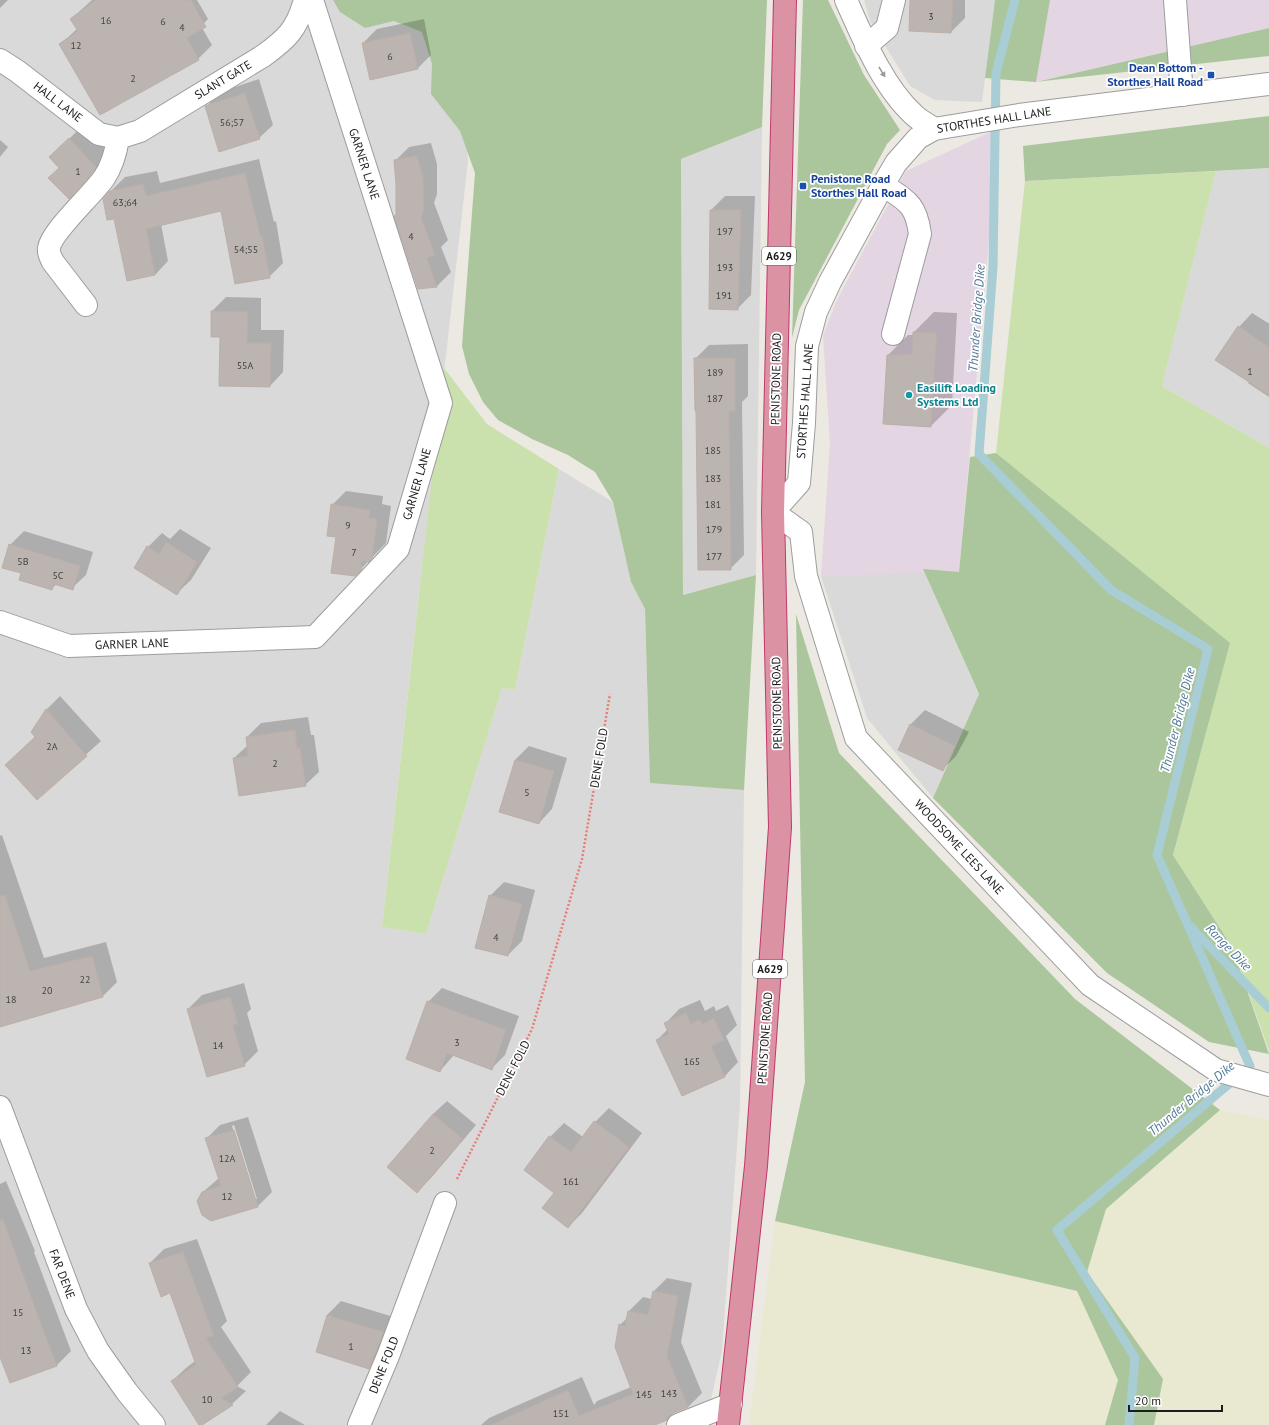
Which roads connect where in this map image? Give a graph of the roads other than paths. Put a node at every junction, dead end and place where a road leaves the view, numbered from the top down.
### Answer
1 (305, 0) edge
2 (312, 0) edge
3 (785, 0) edge
4 (846, 0) edge
5 (894, 0) edge
6 (1175, 0) edge
7 (866, 46) junction
8 (0, 60) edge
9 (1269, 84) edge
10 (1182, 95) junction
11 (934, 129) junction
12 (118, 138) junction
13 (883, 185) junction
14 (86, 305) dead end
15 (893, 334) dead end
16 (773, 512) junction
17 (0, 622) edge
18 (1268, 1085) edge
19 (0, 1107) edge
20 (445, 1203) road end
21 (731, 1404) junction
22 (154, 1425) edge
23 (359, 1425) edge
24 (678, 1425) edge
25 (728, 1425) edge

1 - 12 street, SLANT GATE
2 - 17 street, GARNER LANE
3 - 16 highway, PENISTONE ROAD / A629
4 - 7 street
5 - 7 street
6 - 10 street
7 -> 11 street
8 - 12 street, HALL LANE
9 - 10 street, STORTHES HALL LANE
10 - 11 street, STORTHES HALL LANE
11 - 13 street, STORTHES HALL LANE
12 - 14 street
13 - 15 street
13 - 16 street, STORTHES HALL LANE
16 - 18 street, WOODSOME LEES LANE
16 - 21 highway, PENISTONE ROAD / A629
19 - 22 street, FAR DENE
20 - 23 street, DENE FOLD
21 - 24 street
21 - 25 highway, PENISTONE ROAD / A629

